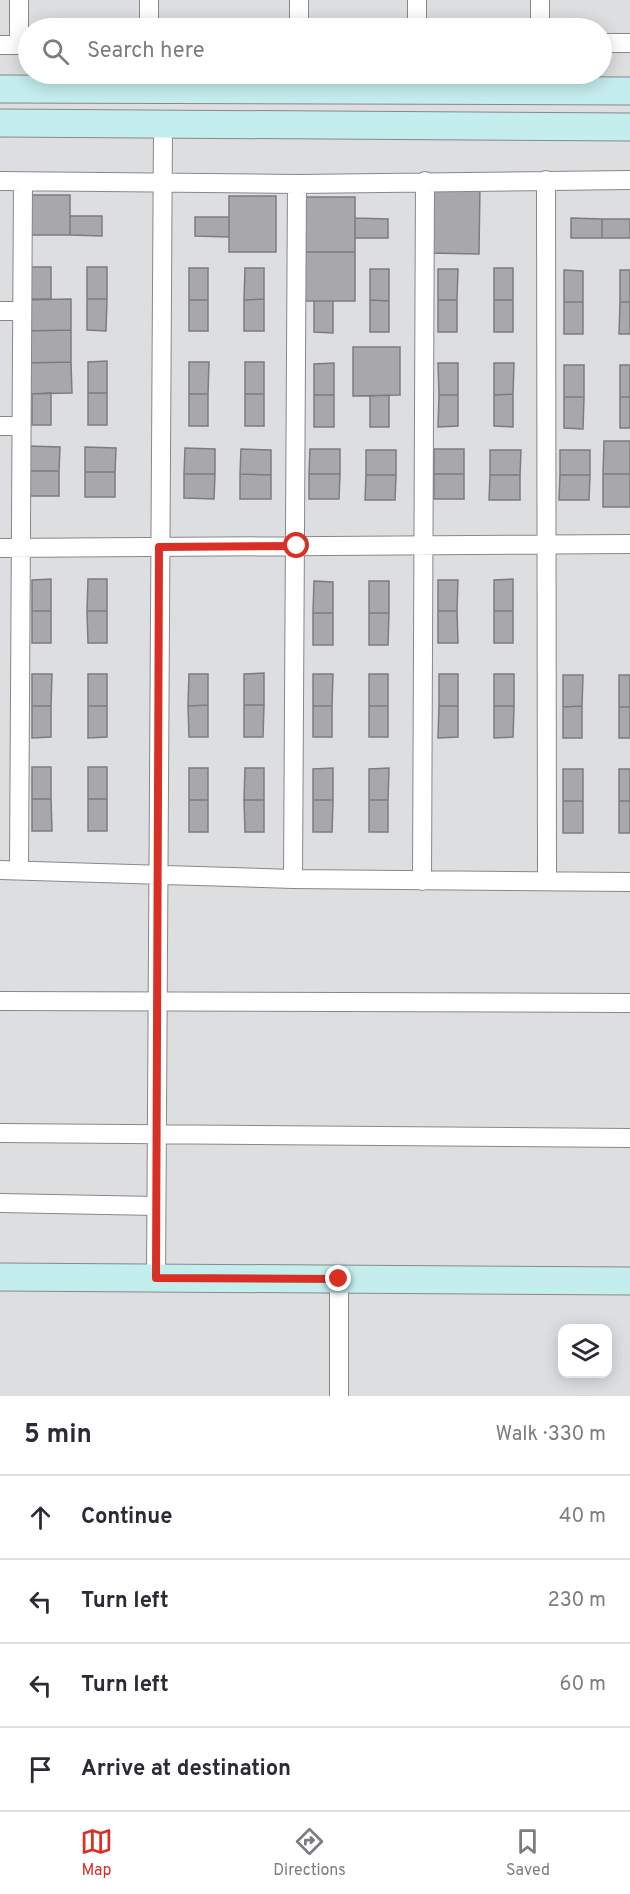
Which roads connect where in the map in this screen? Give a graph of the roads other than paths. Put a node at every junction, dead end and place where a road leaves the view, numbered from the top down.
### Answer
1 (19, 0) edge
2 (149, 0) edge
3 (299, 0) edge
4 (417, 0) edge
5 (540, 0) edge
6 (21, 18) edge
7 (149, 18) edge
8 (299, 18) edge
9 (417, 18) edge
10 (540, 18) edge
11 (612, 43) edge
12 (630, 43) edge
13 (0, 45) edge
14 (18, 45) edge
15 (95, 84) edge
16 (295, 84) edge
17 (0, 89) edge
18 (630, 91) edge
19 (0, 123) edge
20 (163, 125) junction
21 (630, 127) edge
22 (546, 180) junction
23 (630, 180) edge
24 (425, 181) junction
25 (0, 182) edge
26 (23, 182) junction
27 (161, 182) junction
28 (297, 184) junction
29 (0, 311) edge
30 (20, 311) junction
31 (0, 426) edge
32 (21, 426) junction
33 (547, 544) junction
34 (630, 544) edge
35 (297, 546) junction
36 (424, 546) junction
37 (159, 547) junction
38 (0, 548) edge
39 (22, 548) junction
40 (0, 870) edge
41 (19, 870) junction
42 (158, 875) junction
43 (293, 879) junction
44 (547, 880) junction
45 (422, 881) junction
46 (630, 882) edge
47 (0, 1001) edge
48 (157, 1001) junction
49 (630, 1003) edge
50 (0, 1133) edge
51 (157, 1134) junction
52 (630, 1137) edge
53 (0, 1203) edge
54 (156, 1206) junction
55 (0, 1277) edge
56 (156, 1278) junction
57 (339, 1279) junction
58 (630, 1281) edge
59 (339, 1396) edge

1 - 6 street
2 - 7 street
3 - 8 street
4 - 9 street
5 - 10 street
11 - 12 street
13 - 14 street
15 - 17 street
16 - 18 street
19 - 20 street
20 - 21 street
20 - 27 street
22 - 23 street
22 - 24 street
22 - 33 street
24 - 28 street
24 - 36 street
25 - 26 street
26 - 27 street
26 - 30 street
27 - 28 street
27 - 37 street
28 - 35 street
29 - 30 street
30 - 32 street
31 - 32 street
32 - 39 street
33 - 34 street
33 - 36 street
33 - 44 street
35 - 36 street
35 - 37 street
35 - 43 street
36 - 45 street
37 - 39 street
37 - 42 street
38 - 39 street
39 - 41 street
40 - 41 street
41 - 42 street
42 - 43 street
42 - 48 street
43 - 45 street
44 - 45 street
44 - 46 street
47 - 48 street
48 - 49 street
48 - 51 street
50 - 51 street
51 - 52 street
51 - 54 street
53 - 54 street
54 - 56 street
55 - 56 street
56 - 57 street
57 - 58 street
57 - 59 street

